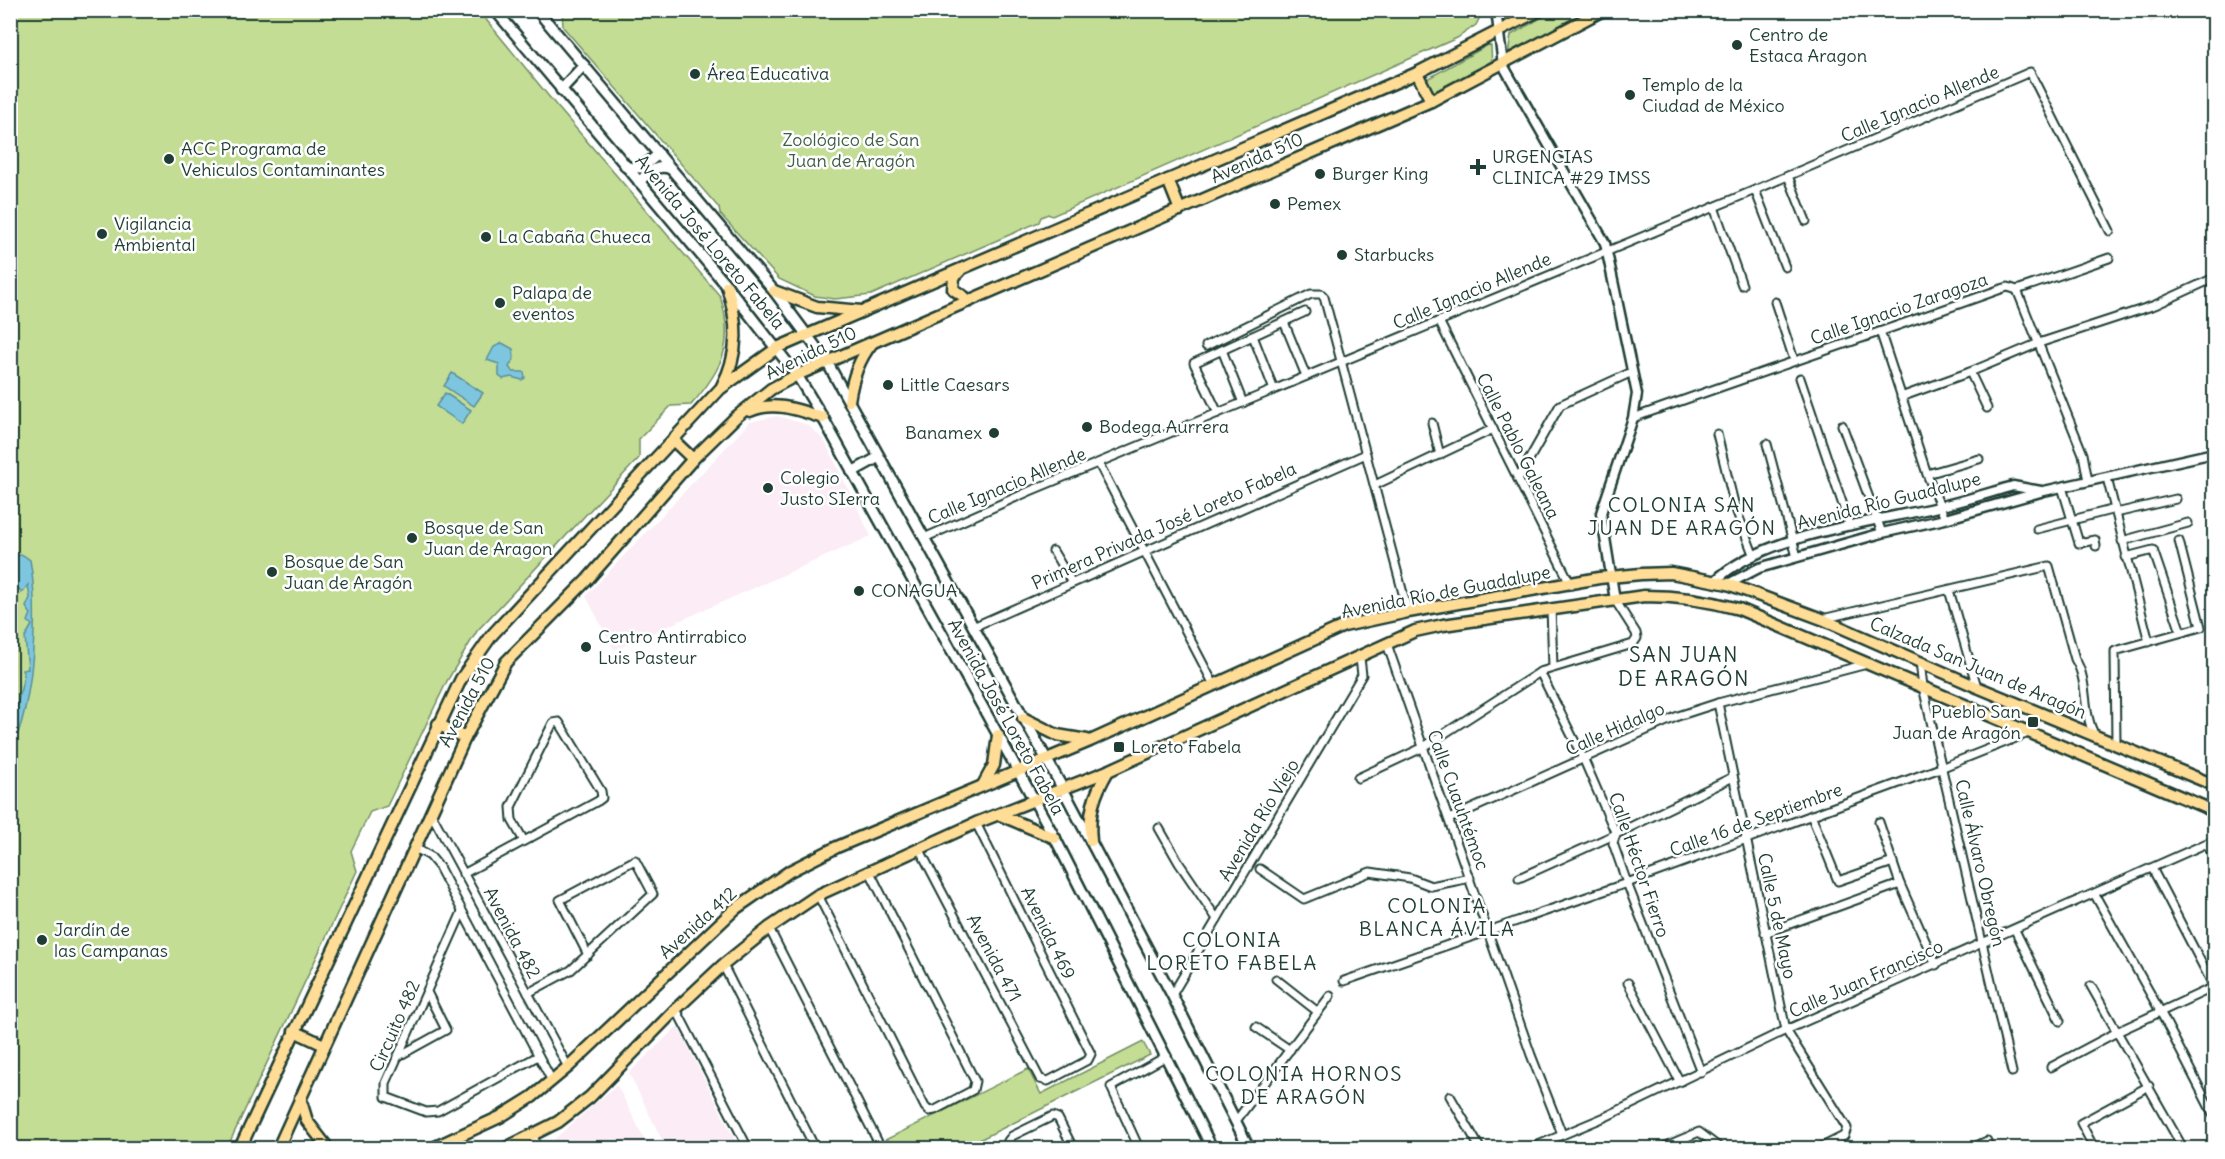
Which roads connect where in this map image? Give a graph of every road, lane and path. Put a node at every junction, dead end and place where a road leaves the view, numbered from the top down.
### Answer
1 (495, 10) edge
2 (537, 10) edge
3 (1496, 10) edge
4 (1540, 10) edge
5 (1603, 10) edge
6 (1498, 34) junction
7 (584, 65) junction
8 (1503, 65) junction
9 (1417, 73) junction
10 (561, 90) junction
11 (1431, 101) junction
12 (659, 154) junction
13 (626, 167) junction
14 (671, 169) junction
15 (1788, 176) junction
16 (1168, 180) junction
17 (639, 182) junction
18 (1755, 190) junction
19 (1714, 207) junction
20 (1180, 210) junction
21 (1806, 221) dead end
22 (2110, 231) dead end
23 (1606, 251) junction
24 (2109, 258) dead end
25 (1785, 267) dead end
26 (960, 270) junction
27 (2214, 278) edge
28 (1742, 285) dead end
29 (727, 286) junction
30 (2017, 290) junction
31 (774, 291) junction
32 (970, 301) junction
33 (1775, 302) dead end
34 (865, 311) junction
35 (1305, 312) dead end
36 (1284, 321) junction
37 (1439, 321) junction
38 (1881, 334) junction
39 (808, 335) junction
40 (1254, 336) junction
41 (873, 342) junction
42 (2039, 343) junction
43 (1206, 346) dead end
44 (777, 348) junction
45 (1222, 350) junction
46 (1794, 360) junction
47 (827, 362) junction
48 (1341, 363) junction
49 (1632, 372) junction
50 (1970, 372) junction
51 (797, 375) junction
52 (1306, 376) junction
53 (1800, 378) dead end
54 (720, 389) junction
55 (1274, 390) junction
56 (1901, 397) junction
57 (849, 400) junction
58 (1243, 403) junction
59 (1987, 408) dead end
60 (1218, 413) junction
61 (736, 417) junction
62 (823, 418) junction
63 (1633, 418) junction
64 (1432, 423) dead end
65 (1842, 425) dead end
66 (1493, 429) junction
67 (1717, 434) dead end
68 (673, 440) junction
69 (1767, 444) dead end
70 (2214, 453) edge
71 (1366, 454) junction
72 (1440, 455) junction
73 (879, 457) junction
74 (693, 459) junction
75 (1979, 459) dead end
76 (1099, 464) junction
77 (852, 472) junction
78 (1927, 474) junction
79 (2106, 478) junction
80 (1518, 479) junction
81 (2088, 481) junction
82 (1375, 485) junction
83 (2062, 487) junction
84 (2044, 491) junction
85 (2176, 499) dead end
86 (1940, 507) junction
87 (2116, 511) junction
88 (1945, 519) junction
89 (2072, 519) junction
90 (1876, 521) junction
91 (2188, 523) dead end
92 (1850, 526) junction
93 (2037, 529) dead end
94 (1882, 533) junction
95 (924, 538) junction
96 (1794, 541) junction
97 (2122, 541) junction
98 (2179, 541) dead end
99 (2096, 546) dead end
100 (1053, 551) dead end
101 (1143, 553) junction
102 (1753, 554) junction
103 (2126, 557) junction
104 (1797, 558) junction
105 (1611, 577) junction
106 (1715, 581) junction
107 (1072, 583) junction
108 (1728, 584) junction
109 (1571, 585) junction
110 (1949, 590) junction
111 (1615, 600) junction
112 (1551, 608) junction
113 (1407, 612) junction
114 (1822, 619) junction
115 (973, 627) junction
116 (2181, 632) junction
117 (2149, 642) junction
118 (1387, 645) junction
119 (1360, 658) junction
120 (1920, 662) junction
121 (1870, 664) junction
122 (1553, 667) junction
123 (1540, 672) junction
124 (1214, 685) junction
125 (1923, 687) junction
126 (1977, 687) junction
127 (1718, 703) junction
128 (1023, 718) junction
129 (438, 724) junction
130 (2031, 732) junction
131 (2094, 734) junction
132 (998, 735) junction
133 (465, 738) junction
134 (1090, 741) junction
135 (2116, 744) junction
136 (1422, 748) junction
137 (1046, 758) junction
138 (1584, 760) junction
139 (1943, 767) junction
140 (1017, 771) junction
141 (1108, 771) junction
142 (1733, 777) junction
143 (1358, 778) dead end
144 (2214, 786) edge
145 (981, 787) junction
146 (1063, 789) junction
147 (1034, 801) junction
148 (2214, 811) edge
149 (431, 813) junction
150 (1000, 815) junction
151 (1811, 816) junction
152 (1449, 819) junction
153 (976, 822) junction
154 (1879, 822) dead end
155 (1159, 828) dead end
156 (1616, 834) junction
157 (1055, 838) junction
158 (1745, 839) junction
159 (524, 841) junction
160 (1091, 842) junction
161 (2211, 842) edge
162 (415, 848) junction
163 (919, 848) junction
164 (2214, 858) edge
165 (1893, 862) junction
166 (2152, 868) junction
167 (1260, 869) dead end
168 (869, 870) junction
169 (463, 874) junction
170 (1470, 878) junction
171 (1519, 878) dead end
172 (1627, 883) junction
173 (1900, 884) junction
174 (818, 895) junction
175 (2095, 895) junction
176 (462, 912) junction
177 (1217, 919) junction
178 (769, 928) junction
179 (2014, 930) junction
180 (1489, 932) junction
181 (1765, 933) junction
182 (1984, 944) junction
183 (588, 955) junction
184 (723, 965) junction
185 (1936, 965) junction
186 (1276, 980) dead end
187 (1344, 981) dead end
188 (1628, 983) dead end
189 (2091, 986) dead end
190 (2214, 987) edge
191 (427, 992) junction
192 (528, 993) junction
193 (1172, 995) junction
194 (1330, 996) dead end
195 (676, 1009) junction
196 (2160, 1011) junction
197 (1318, 1012) junction
198 (2060, 1021) dead end
199 (1256, 1027) dead end
200 (1786, 1030) junction
201 (294, 1031) junction
202 (2119, 1031) junction
203 (324, 1045) junction
204 (1290, 1050) junction
205 (538, 1056) junction
206 (1167, 1056) junction
207 (398, 1057) junction
208 (568, 1067) junction
209 (2051, 1067) dead end
210 (1701, 1072) junction
211 (2012, 1072) dead end
212 (552, 1081) junction
213 (1043, 1081) joint
214 (1680, 1082) junction
215 (2149, 1086) junction
216 (1449, 1096) dead end
217 (300, 1098) junction
218 (2214, 1116) edge
219 (1236, 1121) junction
220 (1562, 1134) junction
221 (533, 1136) junction
222 (1987, 1141) dead end
223 (1009, 1145) edge
224 (1542, 1146) edge
225 (240, 1149) edge
226 (278, 1149) edge
227 (327, 1149) edge
228 (433, 1149) edge
229 (506, 1149) edge
230 (538, 1149) edge
231 (748, 1149) edge
232 (815, 1149) edge
233 (881, 1149) edge
234 (1073, 1149) edge
235 (1139, 1149) edge
236 (1212, 1149) edge
237 (1249, 1149) edge
238 (1480, 1149) edge
239 (1531, 1149) edge
240 (1661, 1149) edge
241 (1720, 1149) edge
242 (1820, 1149) edge
243 (1972, 1149) edge
244 (2094, 1149) edge
245 (2183, 1149) edge

1 - 10 main road, Avenida José Loreto Fabela
2 - 7 main road, Avenida José Loreto Fabela
3 - 6 street
4 - 6 main road, Avenida 510
5 - 8 main road, Avenida 510
6 - 8 street
6 - 9 main road, Avenida 510
7 - 10 main road
7 - 12 main road, Avenida José Loreto Fabela
8 - 11 main road, Avenida 510
8 - 23 street
9 - 11 main road
9 - 16 main road, Avenida 510
10 - 13 main road, Avenida José Loreto Fabela
11 - 20 main road, Avenida 510
12 - 13 main road
12 - 14 main road, Avenida José Loreto Fabela
13 - 17 main road, Avenida José Loreto Fabela
14 - 17 main road
14 - 31 main road, Avenida José Loreto Fabela
15 - 18 street, Calle Ignacio Allende
15 - 21 street
15 - 22 street, Calle Ignacio Allende
16 - 20 main road
16 - 26 main road, Avenida 510
17 - 29 main road, Avenida José Loreto Fabela
18 - 19 street, Calle Ignacio Allende
18 - 25 street
19 - 23 street, Calle Ignacio Allende
19 - 28 street
20 - 32 main road, Avenida 510
23 - 37 street, Calle Ignacio Allende
23 - 49 street
24 - 30 street
26 - 32 main road
26 - 34 main road, Avenida 510
27 - 42 street
29 - 44 main road, Avenida José Loreto Fabela
29 - 54 main road
30 - 38 street, Calle Ignacio Zaragoza
30 - 42 street, Calle Ignacio Zaragoza
31 - 34 main road
31 - 39 main road, Avenida José Loreto Fabela
32 - 41 main road, Avenida 510
33 - 46 street
34 - 39 main road, Avenida 510
35 - 36 street
36 - 40 street
36 - 52 street
37 - 48 street, Calle Ignacio Allende
37 - 66 street, Calle Pablo Galeana
38 - 46 street, Calle Ignacio Zaragoza
38 - 56 street
39 - 44 main road, Avenida 510
39 - 47 main road, Avenida José Loreto Fabela
40 - 45 street
40 - 55 street
41 - 47 main road, Avenida 510
41 - 57 main road
42 - 50 street
42 - 81 street, Calle Ignacio Zaragoza
43 - 48 street
44 - 51 main road, Avenida José Loreto Fabela
44 - 54 main road, Avenida 510
45 - 58 street
45 - 60 street
46 - 63 street, Calle Ignacio Zaragoza
47 - 51 main road, Avenida 510
47 - 57 main road, Avenida José Loreto Fabela
48 - 52 street, Calle Ignacio Allende
48 - 71 street
49 - 63 street
49 - 80 street
50 - 56 street
50 - 59 street
51 - 61 main road, Avenida 510
51 - 62 main road, Avenida José Loreto Fabela
52 - 55 street, Calle Ignacio Allende
53 - 92 street
54 - 68 main road, Avenida 510
55 - 58 street, Calle Ignacio Allende
56 - 78 street
57 - 73 main road, Avenida José Loreto Fabela
58 - 60 street, Calle Ignacio Allende
60 - 76 street, Calle Ignacio Allende
61 - 62 main road
61 - 74 main road, Avenida 510
62 - 77 main road, Avenida José Loreto Fabela
63 - 105 street
64 - 72 street
65 - 90 street
66 - 72 street
66 - 80 street, Calle Pablo Galeana
67 - 102 street
68 - 74 main road
68 - 129 main road, Avenida 510
69 - 96 street
70 - 79 street, Avenida Río Guadalupe
71 - 82 street
71 - 101 street, Primera Privada José Loreto Fabela
72 - 82 street
73 - 77 main road
73 - 95 main road, Avenida José Loreto Fabela
74 - 133 main road, Avenida 510
75 - 78 street
76 - 95 street, Calle Ignacio Allende
76 - 101 street
77 - 132 main road, Avenida José Loreto Fabela
78 - 86 street
79 - 81 street, Avenida Río Guadalupe
79 - 87 street
80 - 109 street, Calle Pablo Galeana
81 - 83 street, Avenida Río Guadalupe
82 - 113 street
83 - 84 street, Avenida Río Guadalupe
83 - 89 street
84 - 86 street, Avenida Río Guadalupe
84 - 88 street, Avenida Río Guadalupe
85 - 87 street
86 - 88 street
86 - 90 street, Avenida Río Guadalupe
87 - 89 street
87 - 97 street
88 - 94 street, Avenida Río Guadalupe
89 - 93 street
89 - 99 street
90 - 92 street, Avenida Río Guadalupe
90 - 94 street
91 - 97 street
92 - 96 street, Avenida Río Guadalupe
94 - 104 street, Avenida Río Guadalupe
95 - 115 main road, Avenida José Loreto Fabela
96 - 102 street, Avenida Río Guadalupe
96 - 104 street
97 - 103 street
98 - 116 street
100 - 107 street
101 - 107 street, Primera Privada José Loreto Fabela
101 - 124 street
102 - 106 street, Avenida Río Guadalupe
103 - 116 street
103 - 117 street
104 - 108 street, Avenida Río Guadalupe
105 - 106 main road, Avenida Río de Guadalupe
105 - 109 main road, Avenida Río de Guadalupe
105 - 111 street
106 - 108 main road, Avenida Río de Guadalupe
107 - 115 street, Primera Privada José Loreto Fabela
108 - 114 main road, Calzada San Juan de Aragón
109 - 113 main road, Avenida Río de Guadalupe
110 - 114 street
110 - 126 street
110 - 131 street
111 - 112 main road, Avenida Río de Guadalupe
111 - 121 main road, Avenida Río de Guadalupe
111 - 122 street
112 - 118 main road, Avenida Río de Guadalupe
112 - 122 street
113 - 124 main road, Avenida Río de Guadalupe
114 - 120 main road, Calzada San Juan de Aragón
115 - 128 main road, Avenida José Loreto Fabela
116 - 117 street
117 - 135 street
118 - 119 main road, Avenida Río de Guadalupe
118 - 136 street, Calle Cuauhtémoc
119 - 141 main road, Avenida Río de Guadalupe
119 - 177 street, Avenida Río Viejo
120 - 125 street, Calle Álvaro Obregón
120 - 126 main road, Calzada San Juan de Aragón
121 - 125 main road
121 - 127 street, Calle Hidalgo
122 - 123 street
123 - 136 street
123 - 138 street, Calle Héctor Fierro
124 - 134 main road, Avenida Río de Guadalupe
125 - 130 main road
125 - 139 street, Calle Álvaro Obregón
126 - 131 main road, Calzada San Juan de Aragón
127 - 138 street, Calle Hidalgo
127 - 142 street, Calle 5 de Mayo
128 - 134 main road
128 - 137 main road, Avenida José Loreto Fabela
129 - 133 main road
129 - 201 main road, Avenida 510
130 - 139 street, Calle 16 de Septiembre
130 - 148 main road
131 - 135 main road, Calzada San Juan de Aragón
132 - 140 main road, Avenida José Loreto Fabela
132 - 145 main road
133 - 149 main road, Avenida 510
134 - 137 main road, Avenida Río de Guadalupe
135 - 144 main road, Calzada San Juan de Aragón
136 - 143 street
136 - 152 street, Calle Cuauhtémoc
137 - 140 main road, Avenida Río de Guadalupe
137 - 146 main road, Avenida José Loreto Fabela
138 - 152 street, Calle Hidalgo
138 - 156 street, Calle Héctor Fierro
139 - 151 street, Calle 16 de Septiembre
139 - 182 street, Calle Álvaro Obregón
140 - 145 main road, Avenida 412
140 - 147 main road, Avenida José Loreto Fabela
141 - 146 main road, Avenida Río de Guadalupe
141 - 160 main road
142 - 156 street
142 - 158 street, Calle 5 de Mayo
145 - 208 main road, Avenida 412
146 - 147 main road, Avenida Río de Guadalupe
146 - 160 main road, Avenida José Loreto Fabela
147 - 150 main road
147 - 157 main road, Avenida José Loreto Fabela
149 - 162 main road, Avenida 510
149 - 169 street, Avenida 482
150 - 153 main road
150 - 157 main road
151 - 158 street, Calle 16 de Septiembre
151 - 165 street
152 - 170 street, Calle Cuauhtémoc
153 - 163 main road
153 - 213 street, Avenida 469
154 - 165 street
155 - 177 street
156 - 171 street
156 - 172 street, Calle Héctor Fierro
157 - 206 main road, Avenida José Loreto Fabela
158 - 172 street, Calle 16 de Septiembre
158 - 181 street, Calle 5 de Mayo
159 - 159 street
159 - 169 street
160 - 193 main road, Avenida José Loreto Fabela
161 - 164 street
161 - 166 street, Calle Juan Francisco
162 - 176 street, Avenida 482
162 - 203 main road, Avenida 510
163 - 168 main road
163 - 213 street, Avenida 471
165 - 173 street
166 - 175 street, Calle Juan Francisco
166 - 190 street
167 - 170 street
168 - 174 main road
168 - 174 street
169 - 192 street, Avenida 482
170 - 180 street, Calle Cuauhtémoc
172 - 180 street, Calle 16 de Septiembre
172 - 210 street, Calle Héctor Fierro
173 - 181 street
173 - 185 street
174 - 178 main road
175 - 179 street, Calle Juan Francisco
175 - 196 street
176 - 191 street, Circuito 482
176 - 205 street, Avenida 482
177 - 193 street, Avenida Río Viejo
178 - 184 main road
178 - 233 street
179 - 182 street, Calle Juan Francisco
179 - 198 street
180 - 187 street, Calle 16 de Septiembre
180 - 220 street, Calle Cuauhtémoc
181 - 200 street, Calle 5 de Mayo
182 - 185 street, Calle Juan Francisco
182 - 211 street, Calle Álvaro Obregón
183 - 183 street
183 - 192 street
184 - 195 main road
184 - 232 street
185 - 200 street, Calle Juan Francisco
186 - 197 street
188 - 214 street
189 - 202 street
190 - 196 street
191 - 207 street, Circuito 482
191 - 207 street
192 - 208 street, Avenida 482
193 - 219 main road, Avenida José Loreto Fabela
194 - 197 street
195 - 221 main road
195 - 231 street
196 - 202 street
196 - 218 street
197 - 204 street
199 - 204 street
200 - 210 street, Calle Juan Francisco
200 - 242 street, Calle 5 de Mayo
201 - 203 main road
201 - 225 main road, Avenida 510
202 - 209 street
202 - 215 street
203 - 217 main road, Avenida 510
204 - 219 street
205 - 207 street, Circuito 482
205 - 212 street, Avenida 482
206 - 235 street
206 - 236 main road, Avenida José Loreto Fabela
208 - 212 main road, Avenida 412
210 - 214 street, Calle Juan Francisco
212 - 228 main road, Avenida 412
214 - 220 street, Calle Juan Francisco
215 - 244 street
215 - 245 street
216 - 238 street
217 - 226 main road, Avenida 510
217 - 227 main road
219 - 237 main road, Avenida José Loreto Fabela
220 - 224 street, Calle Juan Francisco
221 - 229 main road
221 - 230 street
222 - 243 street
223 - 234 street
224 - 239 street, Calle Juan Francisco
240 - 241 street

